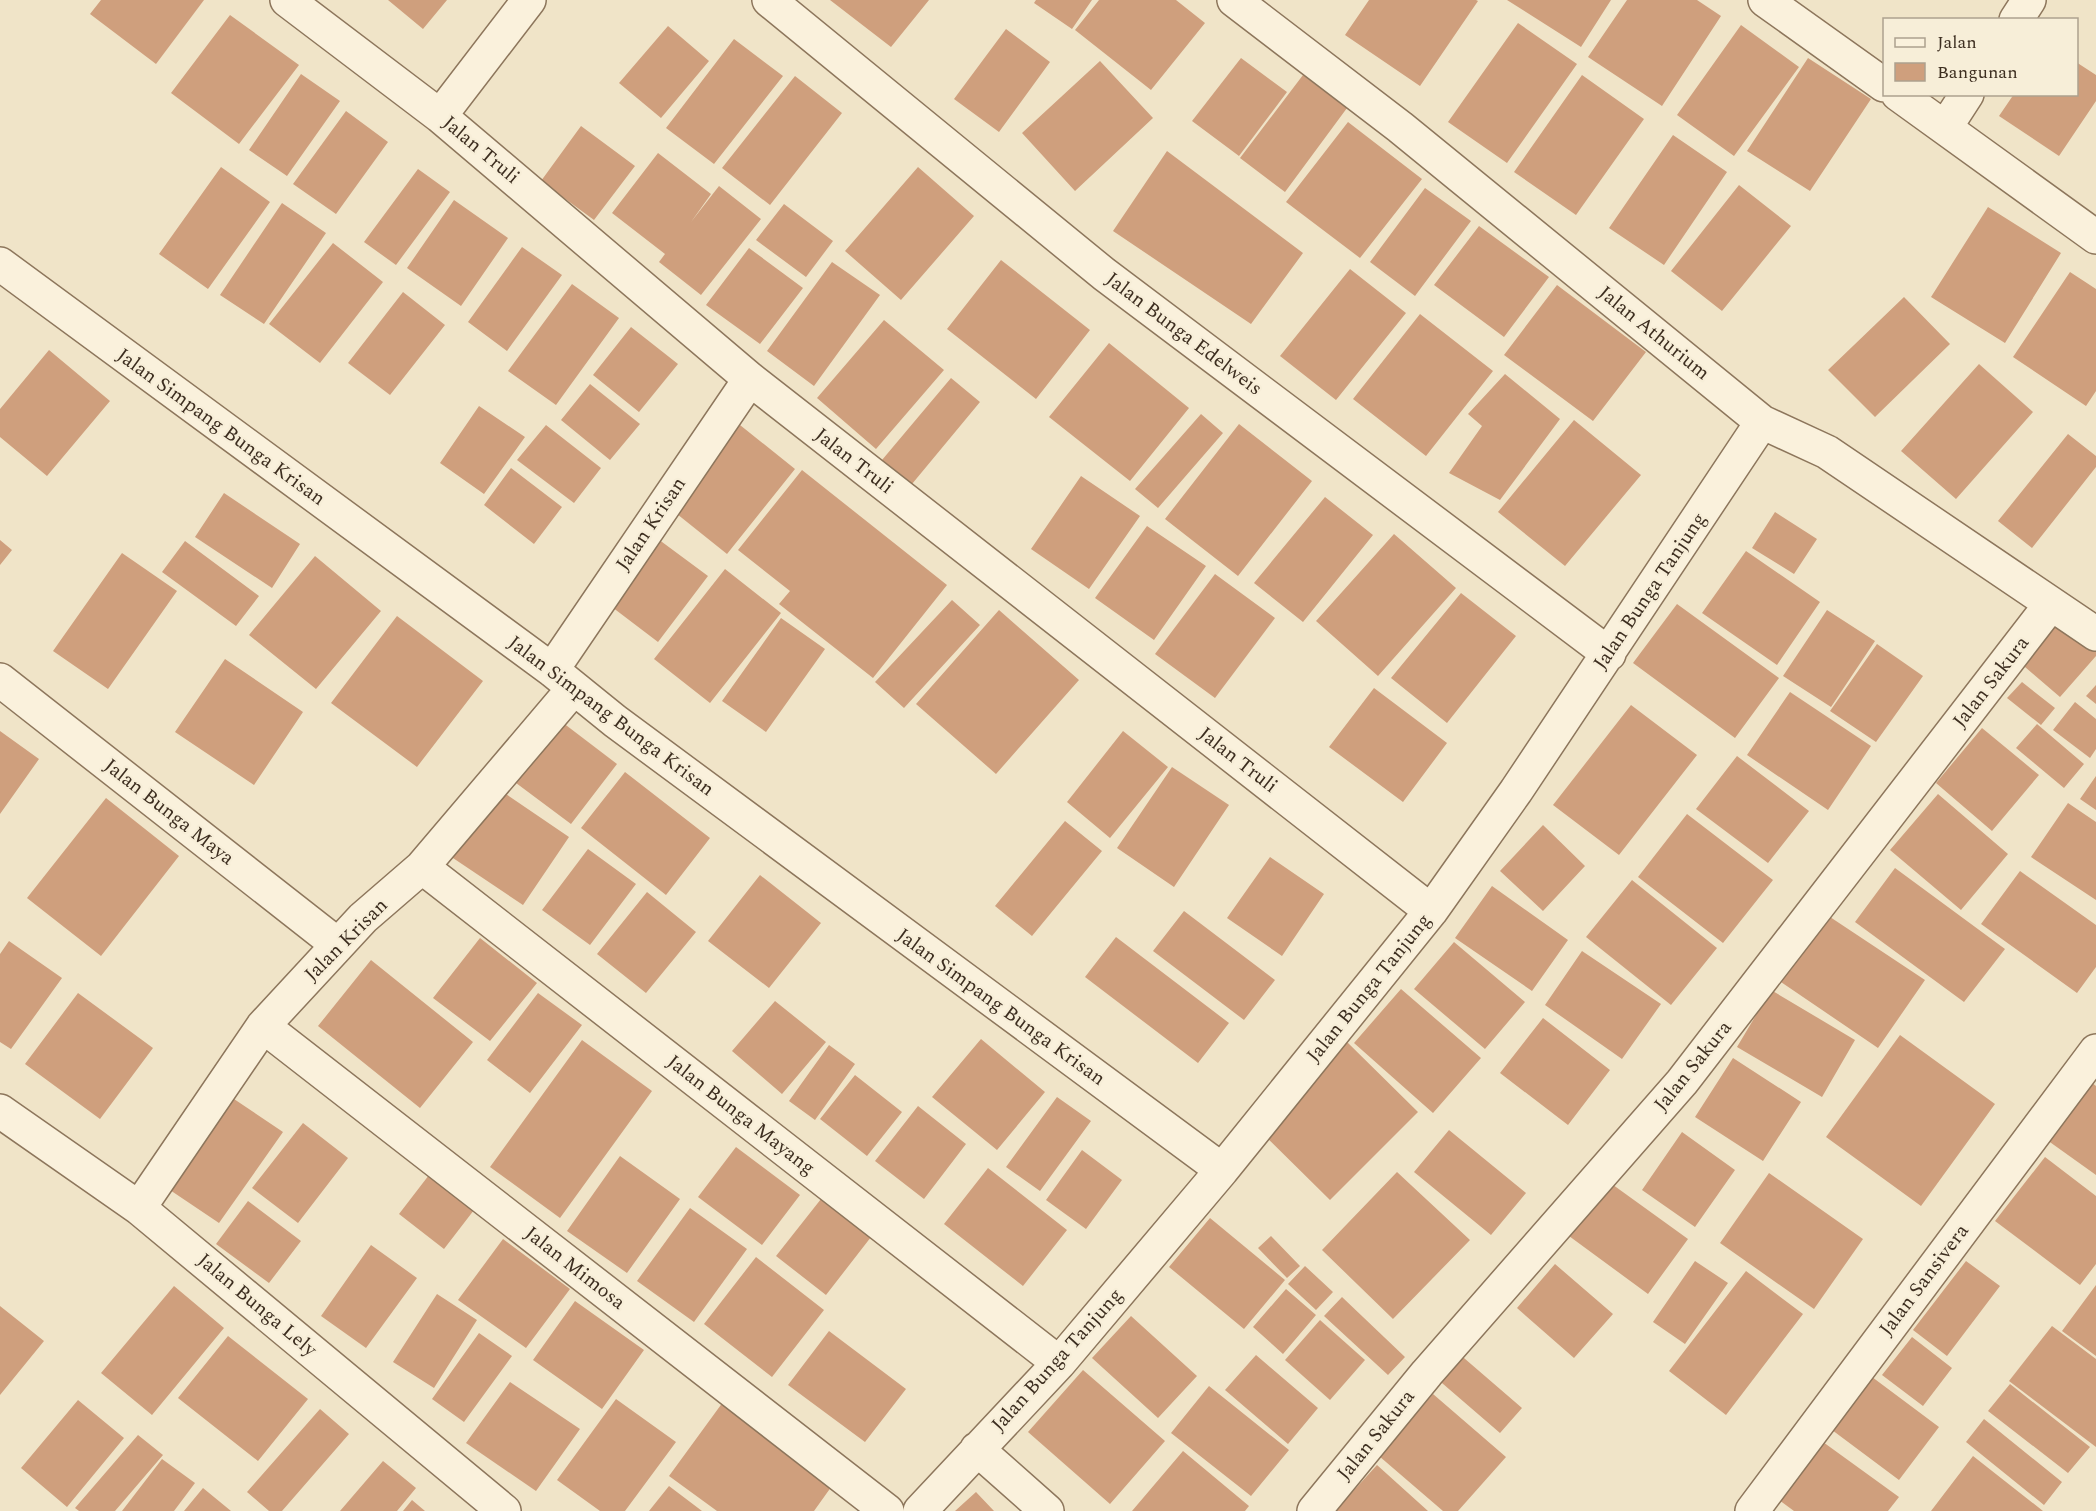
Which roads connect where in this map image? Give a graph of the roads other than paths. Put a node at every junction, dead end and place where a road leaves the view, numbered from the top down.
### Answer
1 (287, 0) edge
2 (529, 0) edge
3 (770, 0) edge
4 (1234, 0) edge
5 (1765, 0) edge
6 (2029, 0) edge
7 (2017, 18) edge
8 (1883, 84) edge
9 (1901, 96) edge
10 (1967, 96) edge
11 (440, 116) junction
12 (1945, 129) junction
13 (2096, 237) edge
14 (0, 264) edge
15 (750, 380) junction
16 (1762, 422) junction
17 (2052, 604) junction
18 (2096, 634) edge
19 (1609, 654) junction
20 (563, 679) junction
21 (0, 680) edge
22 (422, 867) junction
23 (1431, 911) junction
24 (338, 945) junction
25 (263, 1026) junction
26 (2096, 1051) edge
27 (0, 1111) edge
28 (1222, 1170) junction
29 (139, 1208) junction
30 (1059, 1363) junction
31 (977, 1449) junction
32 (504, 1511) edge
33 (887, 1511) edge
34 (920, 1511) edge
35 (1047, 1511) edge
36 (1314, 1511) edge
37 (1752, 1511) edge

1 - 11 street, Jalan Truli
2 - 11 street
3 - 19 street, Jalan Bunga Edelweis
4 - 16 street, Jalan Athurium
5 - 8 street
6 - 7 street
9 - 12 street
10 - 12 street
11 - 15 street, Jalan Truli
12 - 13 street
14 - 20 street, Jalan Simpang Bunga Krisan
15 - 20 street, Jalan Krisan
15 - 23 street, Jalan Truli
16 - 17 street, Jalan Athurium
16 - 19 street, Jalan Bunga Tanjung
17 - 18 street, Jalan Athurium
17 - 36 street, Jalan Sakura
19 - 23 street, Jalan Bunga Tanjung
20 - 22 street, Jalan Krisan
20 - 28 street, Jalan Simpang Bunga Krisan
21 - 24 street, Jalan Bunga Maya
22 - 24 street, Jalan Krisan
22 - 30 street, Jalan Bunga Mayang
23 - 28 street, Jalan Bunga Tanjung
24 - 25 street, Jalan Krisan
25 - 29 street, Jalan Krisan
25 - 33 street, Jalan Mimosa
26 - 37 street, Jalan Sansivera
27 - 29 street, Jalan Bunga Lely
28 - 30 street, Jalan Bunga Tanjung
29 - 32 street, Jalan Bunga Lely
30 - 31 street, Jalan Bunga Tanjung
31 - 34 street, Jalan Bunga Tanjung
31 - 35 street

